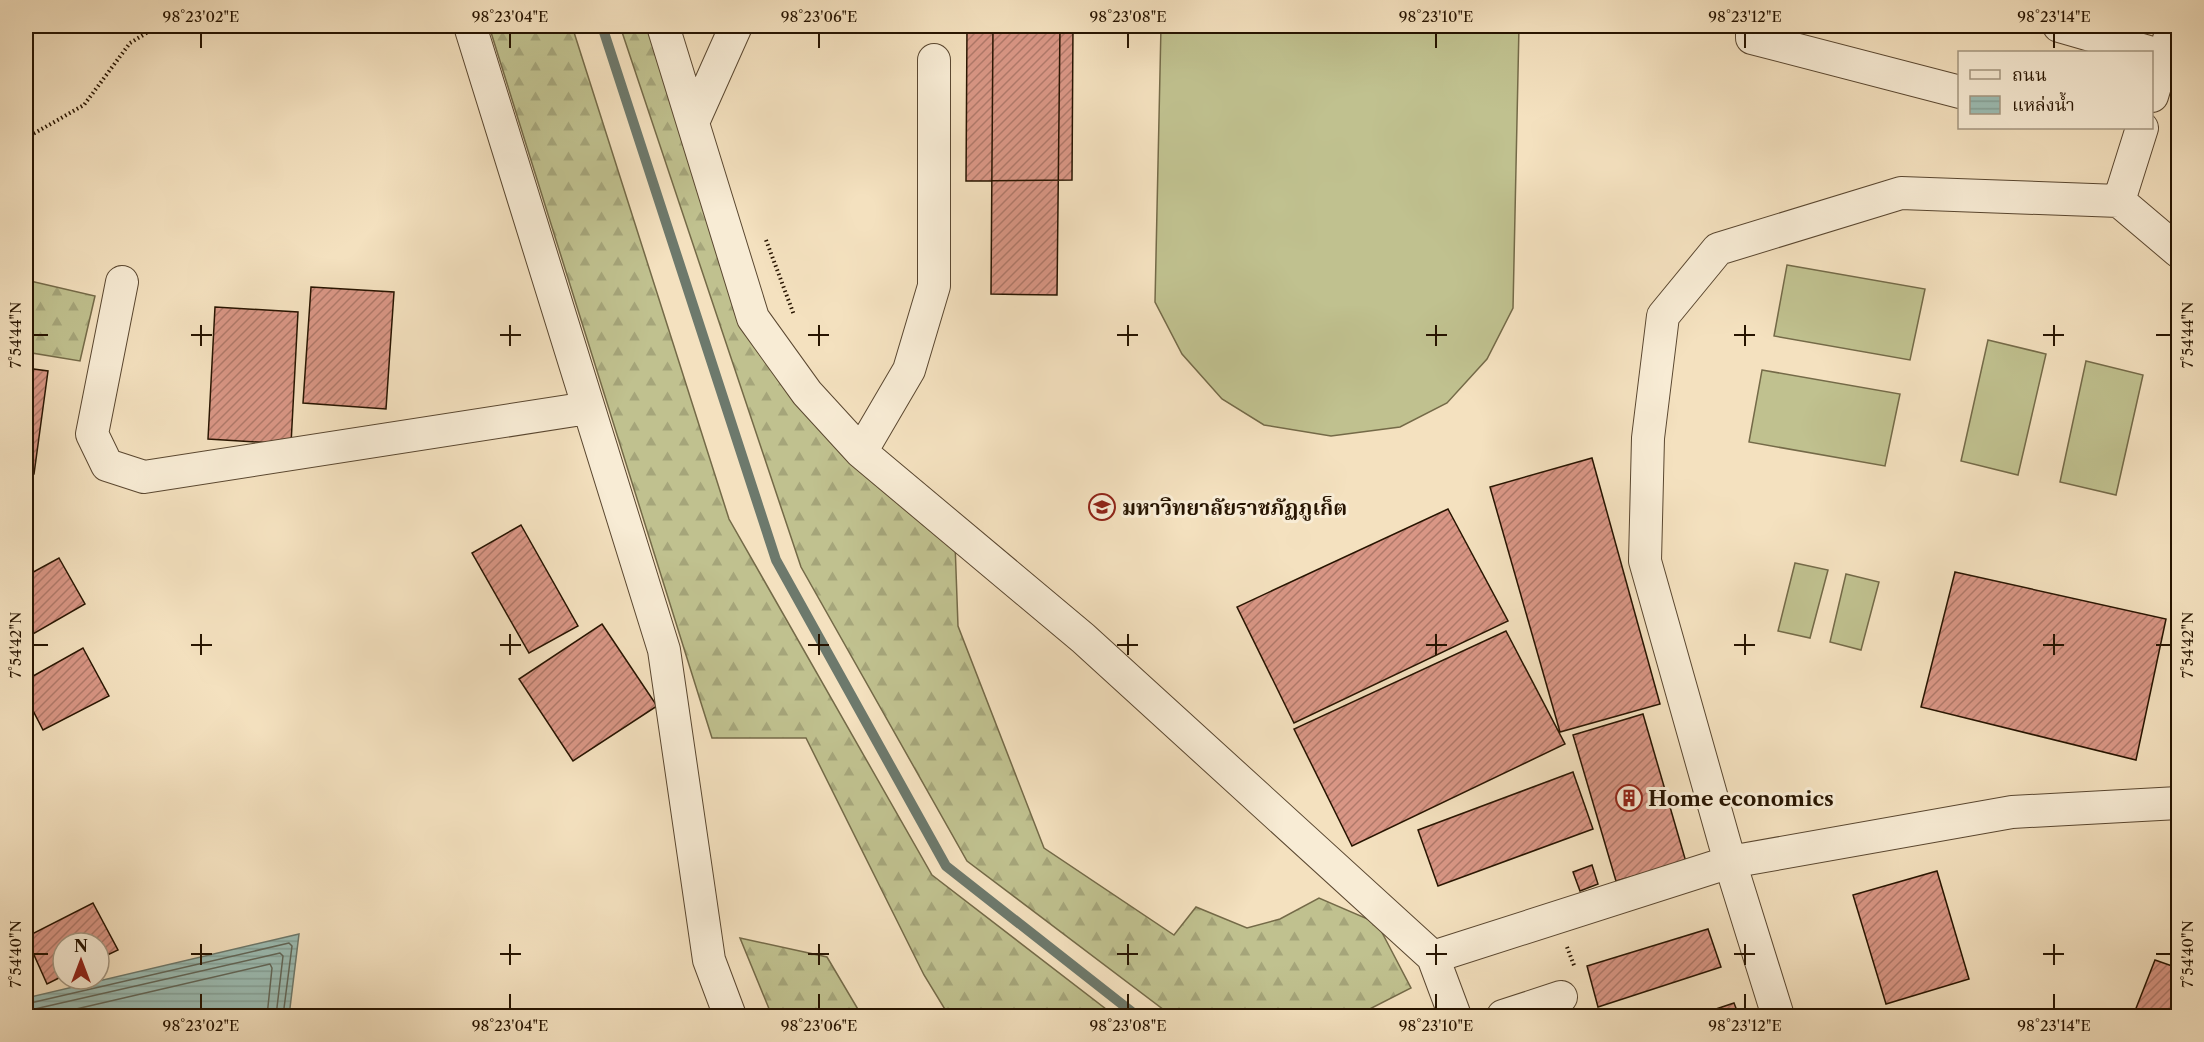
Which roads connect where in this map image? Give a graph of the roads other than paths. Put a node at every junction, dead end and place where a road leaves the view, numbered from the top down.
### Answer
1 (470, 26) edge
2 (663, 26) edge
3 (736, 26) edge
4 (1752, 26) edge
5 (2173, 26) edge
6 (2063, 35) edge
7 (2140, 51) edge
8 (2155, 54) edge
9 (934, 60) dead end
10 (2153, 75) edge
11 (1958, 92) edge
12 (694, 120) junction
13 (2142, 129) edge
14 (2119, 201) junction
15 (2178, 251) edge
16 (122, 282) dead end
17 (588, 408) junction
18 (861, 452) junction
19 (2178, 803) edge
20 (1730, 862) junction
21 (1433, 957) junction
22 (1570, 988) road end
23 (730, 1017) edge
24 (1455, 1017) edge
25 (1503, 1017) edge
26 (1778, 1017) edge

1 - 17 lane
2 - 12 lane
3 - 12 lane
4 - 11 lane
5 - 8 lane
6 - 7 lane
8 - 10 lane
9 - 18 lane
12 - 18 lane
13 - 14 lane
14 - 15 lane
14 - 20 lane
16 - 17 lane
17 - 23 lane
18 - 21 lane
19 - 20 lane
20 - 21 lane
20 - 26 lane
21 - 24 lane
22 - 25 lane

